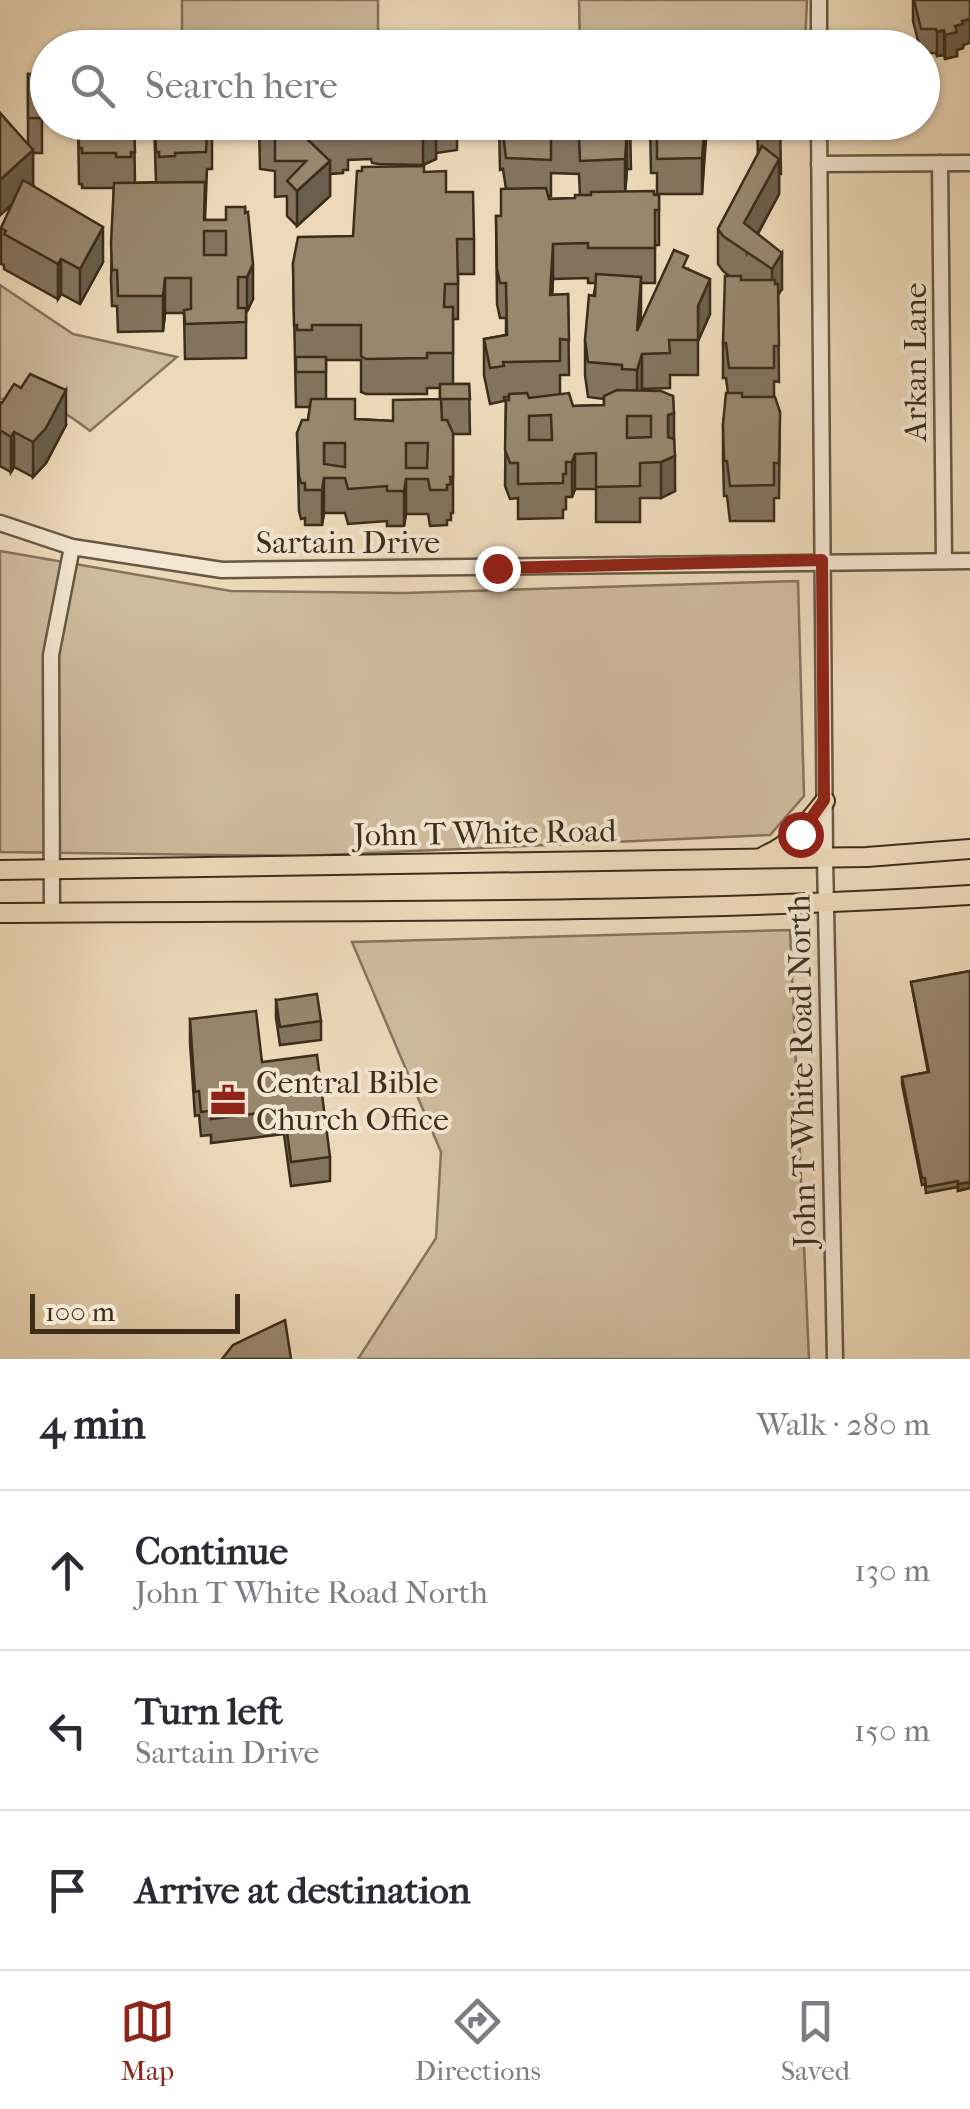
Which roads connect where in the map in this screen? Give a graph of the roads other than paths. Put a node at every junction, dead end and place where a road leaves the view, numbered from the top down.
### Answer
1 (819, 0) edge
2 (819, 30) edge
3 (819, 140) edge
4 (970, 163) edge
5 (819, 164) junction
6 (940, 164) junction
7 (0, 523) edge
8 (72, 547) junction
9 (822, 560) junction
10 (944, 560) junction
11 (970, 560) edge
12 (824, 800) junction
13 (970, 849) edge
14 (758, 858) junction
15 (825, 858) junction
16 (52, 869) junction
17 (0, 870) edge
18 (970, 896) edge
19 (826, 903) junction
20 (52, 912) junction
21 (0, 913) edge
22 (834, 1359) edge

1 - 2 street
3 - 5 street, John T White Road North
4 - 6 street
5 - 6 street
5 - 9 street, John T White Road North
6 - 10 street, Arkan Lane
7 - 8 street, Sartain Drive
8 - 9 street, Sartain Drive
8 - 16 street
9 - 10 street, Sartain Drive
9 - 12 street, John T White Road North
10 - 11 street, Sartain Drive
12 - 14 main road
12 - 15 street, John T White Road North
13 - 15 main road, John T White Road
14 - 15 main road, John T White Road
14 - 16 main road, John T White Road
15 - 19 street, John T White Road North
16 - 17 main road, John T White Road
16 - 20 street
18 - 19 main road
19 - 20 main road
19 - 22 street, John T White Road North
20 - 21 main road

